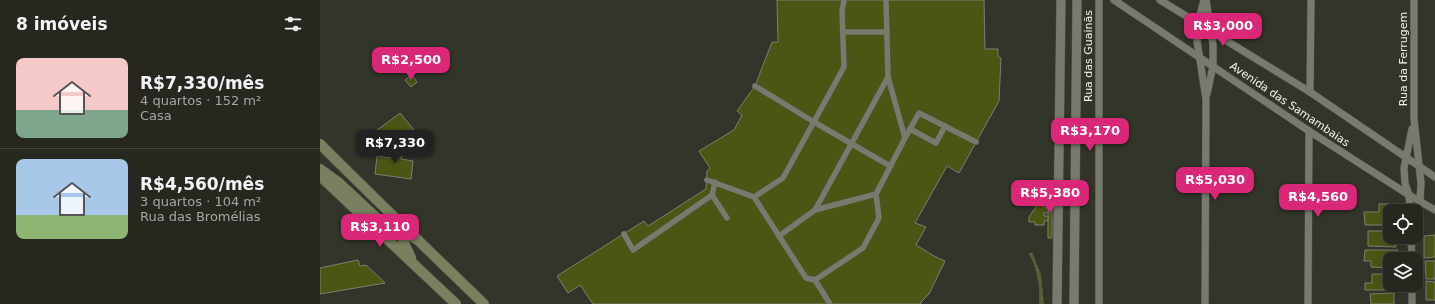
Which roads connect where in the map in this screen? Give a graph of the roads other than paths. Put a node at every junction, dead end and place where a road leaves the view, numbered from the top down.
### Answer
1 (844, 0) edge
2 (886, 0) edge
3 (1062, 0) edge
4 (1077, 0) edge
5 (1100, 0) edge
6 (1114, 0) edge
7 (1160, 0) edge
8 (1205, 0) edge
9 (1312, 0) edge
10 (1414, 0) edge
11 (1198, 23) junction
12 (1211, 30) junction
13 (843, 32) junction
14 (887, 32) junction
15 (1199, 56) junction
16 (1213, 66) junction
17 (888, 77) junction
18 (755, 86) dead end
19 (1310, 92) junction
20 (1206, 99) junction
21 (1414, 119) junction
22 (814, 122) junction
23 (945, 126) junction
24 (910, 129) junction
25 (1310, 131) junction
26 (905, 138) junction
27 (976, 142) dead end
28 (320, 144) edge
29 (851, 144) junction
30 (1406, 157) junction
31 (1418, 165) junction
32 (890, 166) junction
33 (320, 169) edge
34 (320, 176) edge
35 (1435, 177) edge
36 (707, 180) dead end
37 (715, 182) junction
38 (876, 194) junction
39 (712, 195) junction
40 (1409, 195) junction
41 (754, 197) junction
42 (1420, 201) junction
43 (1410, 204) edge
44 (1419, 204) edge
45 (815, 210) junction
46 (1435, 210) edge
47 (727, 218) dead end
48 (398, 220) junction
49 (624, 234) dead end
50 (778, 236) junction
51 (419, 241) junction
52 (415, 265) junction
53 (815, 280) junction
54 (1412, 292) edge
55 (482, 303) edge
56 (456, 304) edge
57 (830, 304) edge
58 (1058, 304) edge
59 (1074, 304) edge
60 (1098, 304) edge
61 (1205, 304) edge
62 (1308, 304) edge
63 (1412, 304) edge

1 - 13 street
2 - 14 street
3 - 58 street
4 - 59 street
5 - 60 street, Rua das Guainãs
6 - 15 street, Avenida das Samambaias
7 - 11 street, Avenida das Samambaias
8 - 11 street
8 - 12 street
9 - 19 street
10 - 21 street, Rua da Ferrugem
11 - 12 street, Avenida das Samambaias
11 - 15 street
12 - 16 street
12 - 19 street, Avenida das Samambaias
13 - 14 street
13 - 22 street
14 - 17 street
15 - 16 street, Avenida das Samambaias
15 - 20 street
16 - 20 street
16 - 25 street, Avenida das Samambaias
17 - 26 street
17 - 29 street
18 - 22 street
19 - 30 street, Avenida das Samambaias
20 - 61 street
21 - 30 street, Rua da Ferrugem
21 - 31 street, Rua da Ferrugem
22 - 29 street
22 - 41 street
23 - 24 street
23 - 24 street
23 - 27 street
24 - 26 street
25 - 40 street, Avenida das Samambaias
25 - 62 street
26 - 32 street
28 - 48 main road
29 - 32 street
29 - 45 street
30 - 31 street, Avenida das Samambaias
30 - 40 street, Rua da Ferrugem
31 - 35 street, Avenida das Samambaias
31 - 42 street, Rua da Ferrugem
32 - 38 street
33 - 48 main road
34 - 52 main road
36 - 37 street
37 - 39 street
37 - 41 street
38 - 45 street
38 - 53 street
39 - 47 street
39 - 49 street
40 - 42 street, Avenida das Samambaias
40 - 43 street, Rua da Ferrugem
41 - 50 street
42 - 44 street, Rua da Ferrugem
42 - 46 street, Avenida das Samambaias
45 - 50 street
48 - 51 main road
50 - 53 street
51 - 52 main road
51 - 55 main road
52 - 56 main road
53 - 57 street
54 - 63 street

